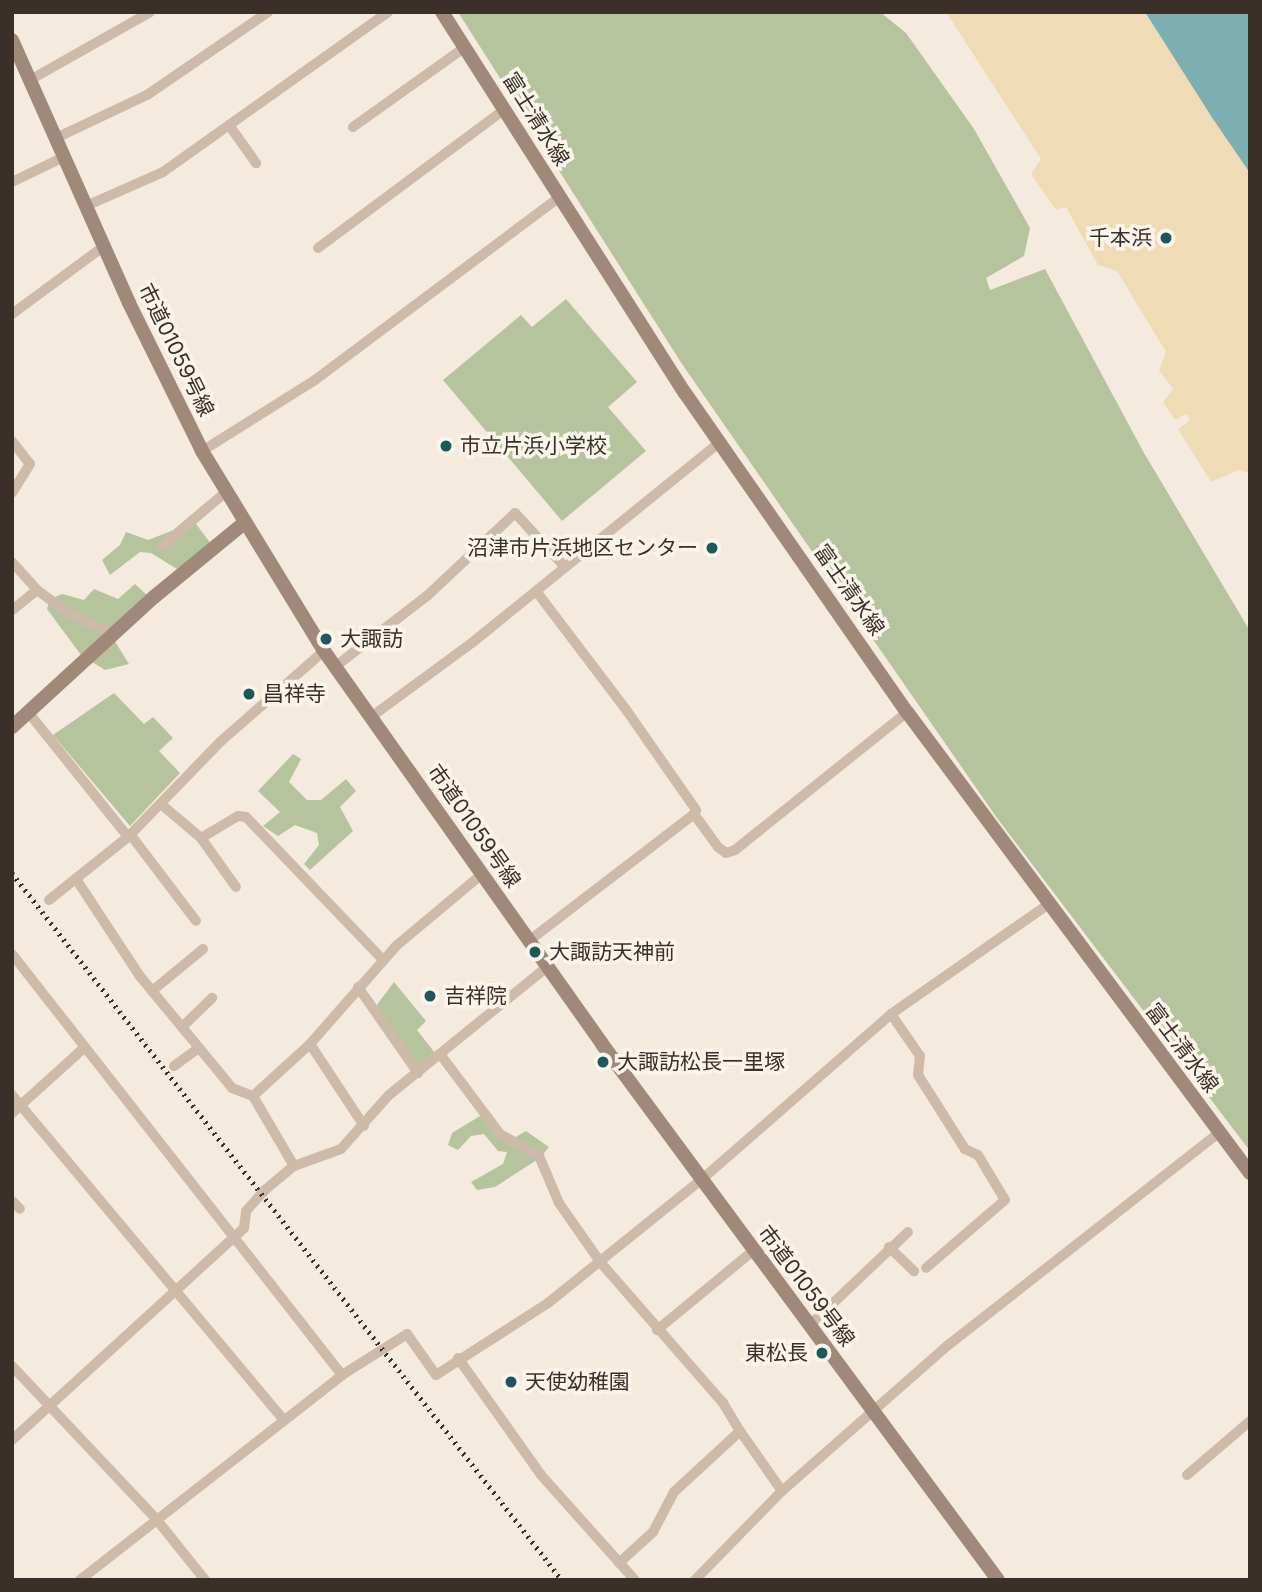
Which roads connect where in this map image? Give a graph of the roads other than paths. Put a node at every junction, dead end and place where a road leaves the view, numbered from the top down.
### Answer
1 (150, 12) edge
2 (268, 12) edge
3 (388, 12) edge
4 (442, 12) edge
5 (12, 40) edge
6 (465, 47) junction
7 (30, 80) junction
8 (505, 109) junction
9 (229, 125) junction
10 (353, 127) dead end
11 (56, 138) junction
12 (64, 157) junction
13 (256, 163) dead end
14 (12, 182) edge
15 (560, 197) junction
16 (86, 206) junction
17 (103, 247) junction
18 (318, 248) dead end
19 (12, 314) edge
20 (12, 441) edge
21 (720, 442) junction
22 (202, 451) junction
23 (226, 492) junction
24 (12, 493) edge
25 (244, 523) junction
26 (162, 546) dead end
27 (12, 562) edge
28 (565, 567) junction
29 (37, 590) junction
30 (536, 590) junction
31 (12, 610) edge
32 (114, 635) junction
33 (324, 651) junction
34 (335, 666) junction
35 (28, 712) junction
36 (907, 712) junction
37 (371, 717) junction
38 (12, 727) edge
39 (162, 805) junction
40 (694, 814) junction
41 (129, 835) junction
42 (201, 838) junction
43 (482, 874) junction
44 (76, 879) junction
45 (236, 887) dead end
46 (49, 900) dead end
47 (1047, 905) junction
48 (196, 921) dead end
49 (530, 940) junction
50 (204, 949) dead end
51 (12, 954) edge
52 (383, 960) junction
53 (547, 967) junction
54 (358, 987) junction
55 (152, 991) junction
56 (212, 998) dead end
57 (891, 1014) junction
58 (182, 1027) junction
59 (310, 1044) junction
60 (85, 1047) junction
61 (199, 1048) junction
62 (440, 1054) junction
63 (174, 1066) dead end
64 (418, 1073) junction
65 (12, 1095) edge
66 (253, 1096) junction
67 (16, 1109) edge
68 (364, 1126) junction
69 (1220, 1132) junction
70 (294, 1166) junction
71 (1250, 1173) edge
72 (701, 1180) junction
73 (12, 1200) edge
74 (20, 1209) dead end
75 (908, 1232) dead end
76 (235, 1236) junction
77 (889, 1247) junction
78 (754, 1250) junction
79 (601, 1263) junction
80 (926, 1268) dead end
81 (914, 1271) dead end
82 (176, 1290) junction
83 (810, 1325) junction
84 (657, 1330) junction
85 (458, 1358) junction
86 (12, 1366) edge
87 (342, 1375) junction
88 (49, 1405) junction
89 (873, 1411) junction
90 (284, 1420) junction
91 (1250, 1421) edge
92 (740, 1431) junction
93 (12, 1440) edge
94 (1187, 1475) dead end
95 (782, 1491) junction
96 (157, 1520) junction
97 (619, 1563) junction
98 (80, 1580) edge
99 (205, 1580) edge
100 (635, 1580) edge
101 (695, 1580) edge
102 (998, 1580) edge

1 - 7 street
2 - 11 street
3 - 9 street
4 - 6 street, 富士清水線
5 - 7 street, 市道01059号線
6 - 8 street, 富士清水線
6 - 10 street
7 - 11 street, 市道01059号線
8 - 15 street, 富士清水線
8 - 18 street
9 - 13 street
9 - 16 street
11 - 12 street, 市道01059号線
12 - 14 street
12 - 16 street, 市道01059号線
15 - 21 street, 富士清水線
15 - 22 street
16 - 17 street, 市道01059号線
17 - 19 street
17 - 22 street, 市道01059号線
20 - 24 street
21 - 28 street
21 - 36 street, 富士清水線
22 - 23 street, 市道01059号線
23 - 25 street, 市道01059号線
23 - 26 street
25 - 32 street
25 - 33 street, 市道01059号線
27 - 29 street
28 - 30 street
28 - 34 street
29 - 31 street
29 - 32 street
30 - 37 street
30 - 40 street
32 - 35 street
33 - 34 street, 市道01059号線
33 - 39 street
34 - 37 street, 市道01059号線
35 - 38 street
35 - 41 street
36 - 40 street
36 - 47 street, 富士清水線
37 - 43 street, 市道01059号線
39 - 41 street
39 - 42 street
40 - 49 street
41 - 44 street
41 - 48 street
42 - 45 street
42 - 52 street
43 - 49 street, 市道01059号線
43 - 52 street
44 - 46 street
44 - 55 street
47 - 57 street
47 - 69 street, 富士清水線
49 - 53 street, 市道01059号線
50 - 55 street
51 - 60 street
52 - 54 street
53 - 62 street
53 - 72 street, 市道01059号線
54 - 59 street
54 - 64 street
55 - 58 street
56 - 58 street
57 - 72 street
57 - 80 street
58 - 61 street
59 - 66 street
59 - 68 street
60 - 67 street
60 - 76 street
61 - 63 street
61 - 66 street
62 - 64 street
62 - 79 street
64 - 68 street
65 - 67 street
66 - 70 street
67 - 82 street
68 - 70 street
69 - 71 street, 富士清水線
69 - 89 street
70 - 76 street
72 - 78 street, 市道01059号線
72 - 79 street
73 - 74 street
75 - 77 street
76 - 82 street
76 - 87 street
77 - 81 street
77 - 83 street
78 - 83 street, 市道01059号線
78 - 84 street
79 - 84 street
79 - 85 street
82 - 88 street
82 - 90 street
83 - 89 street, 市道01059号線
84 - 92 street
85 - 87 street
85 - 97 street
86 - 88 street
87 - 90 street
88 - 93 street
88 - 96 street
89 - 95 street
89 - 102 street, 市道01059号線
90 - 96 street
91 - 94 street
92 - 95 street
92 - 97 street
95 - 101 street
96 - 98 street
96 - 99 street
97 - 100 street

